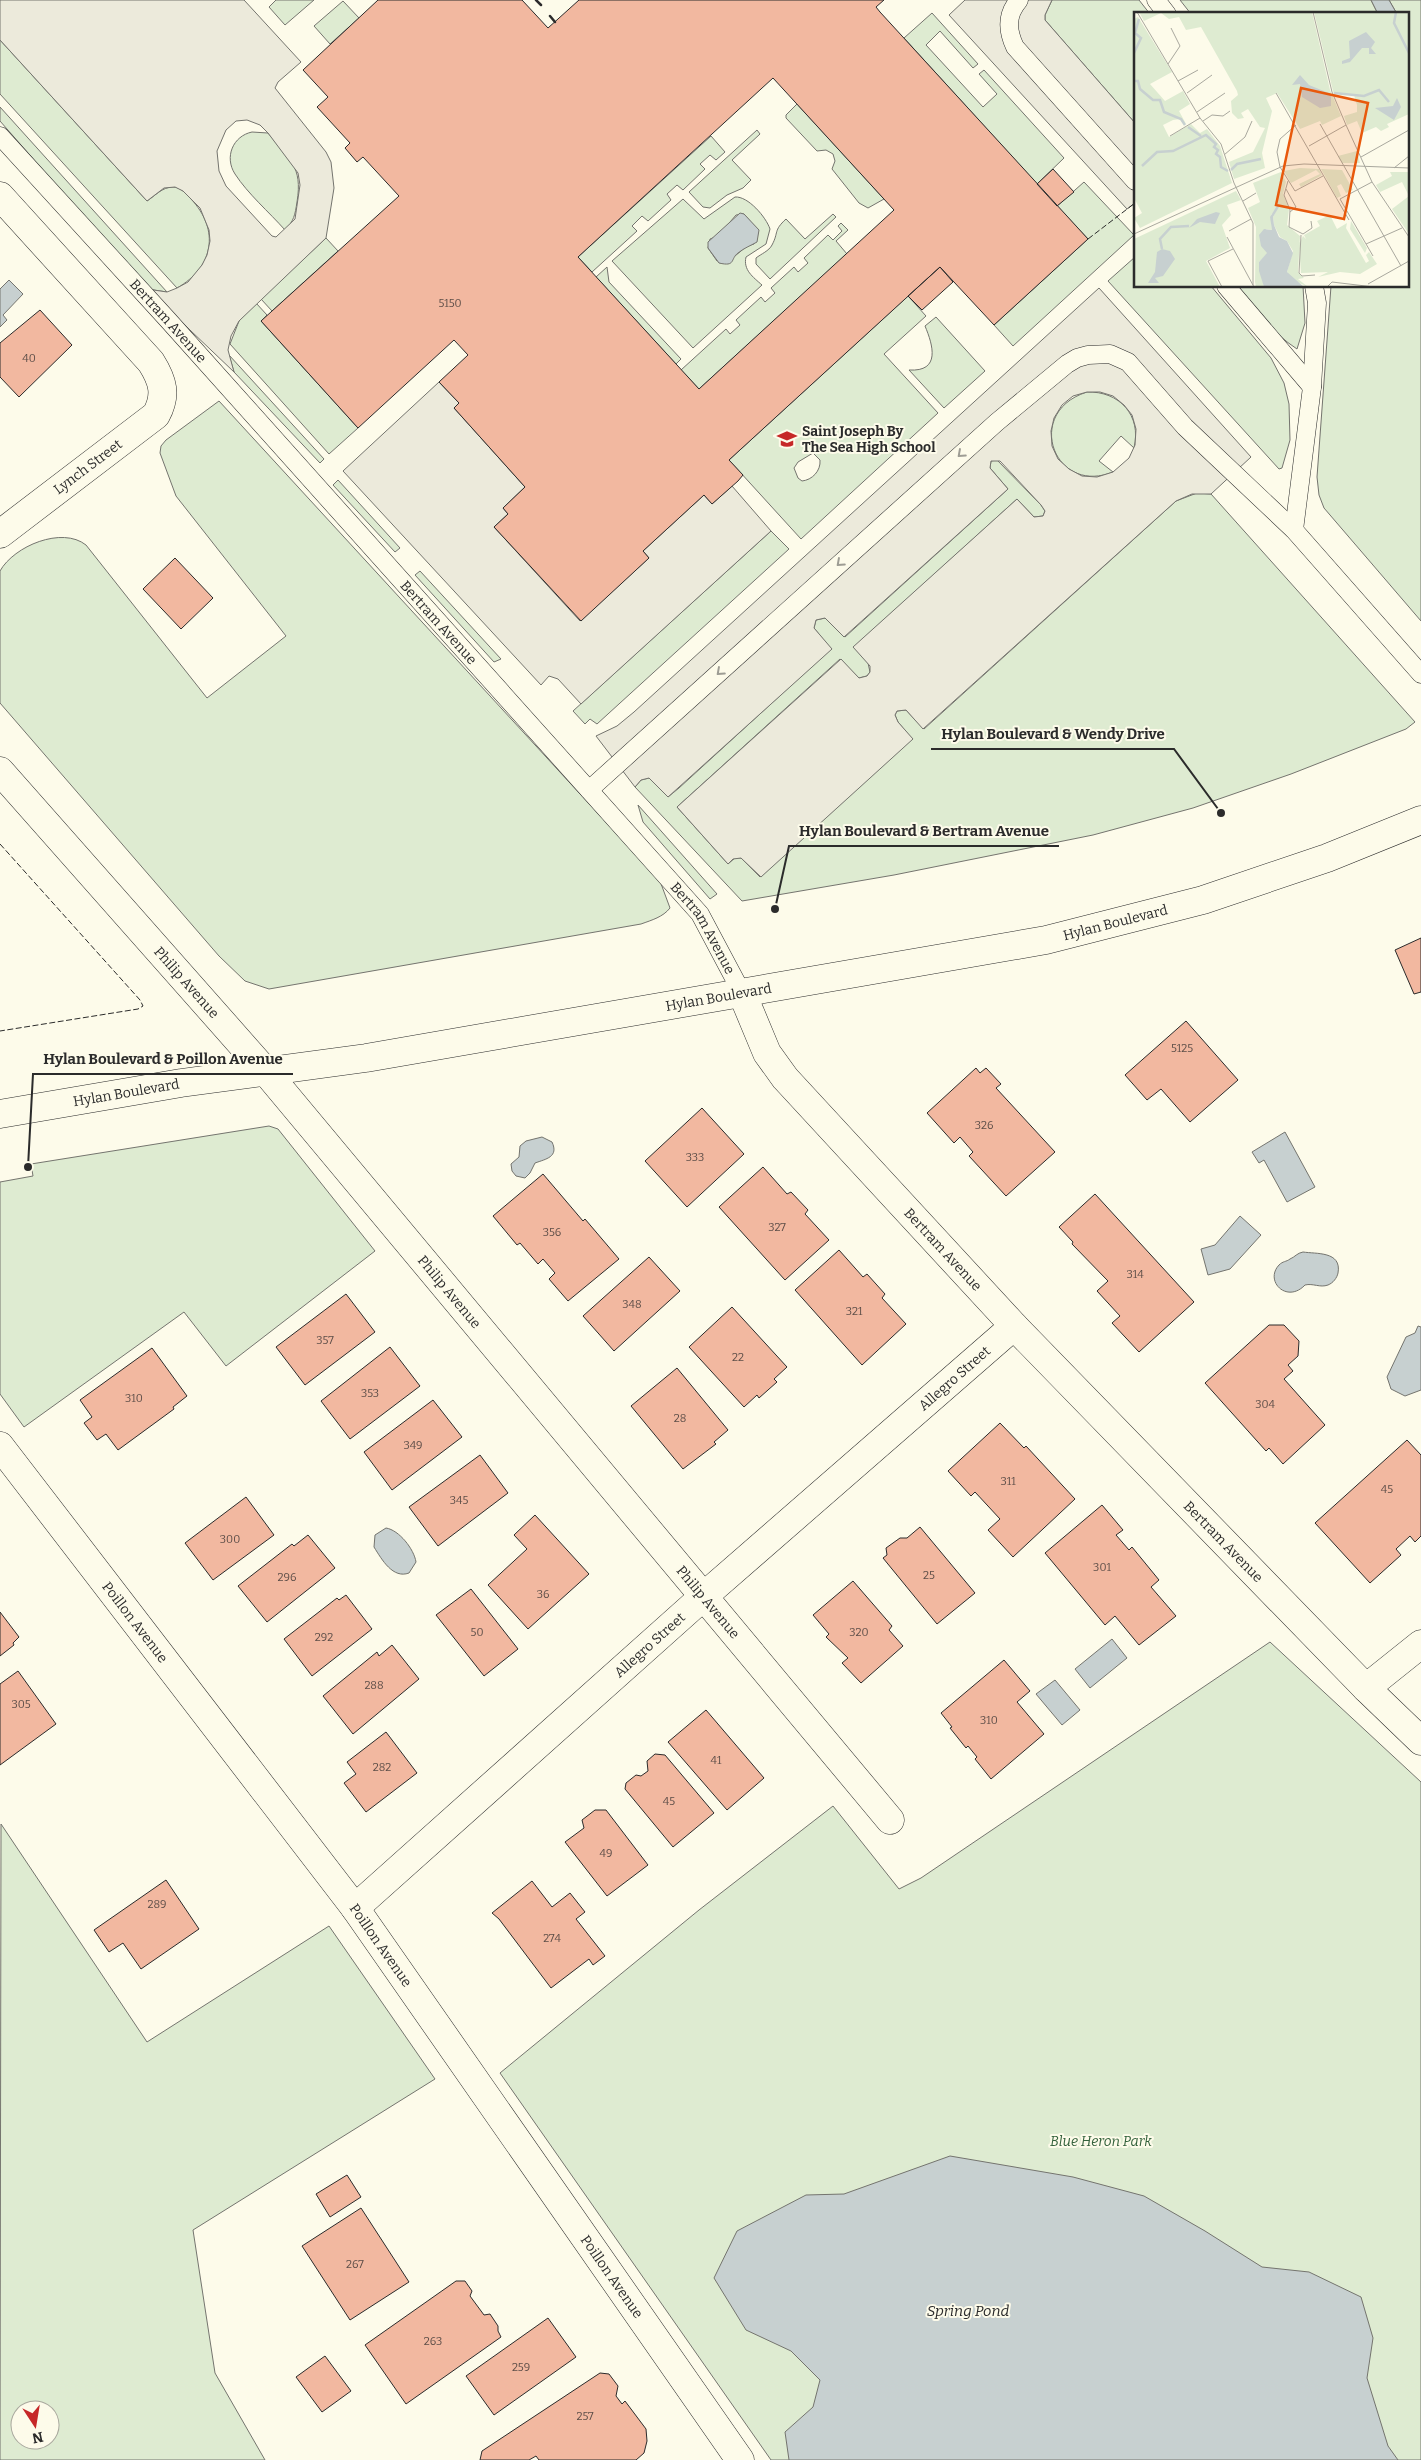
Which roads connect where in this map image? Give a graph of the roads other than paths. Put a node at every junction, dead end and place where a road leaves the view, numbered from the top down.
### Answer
1 (1019, 0) edge
2 (1156, 0) edge
3 (1165, 12) edge
4 (0, 136) edge
5 (1134, 180) edge
6 (0, 196) edge
7 (1228, 288) edge
8 (1314, 288) edge
9 (1312, 387) junction
10 (1294, 530) junction
11 (0, 534) edge
12 (1421, 674) edge
13 (0, 771) edge
14 (589, 790) junction
15 (1421, 820) edge
16 (742, 993) junction
17 (267, 1073) junction
18 (0, 1114) edge
19 (1014, 1326) junction
20 (0, 1446) edge
21 (704, 1596) junction
22 (1421, 1644) edge
23 (1366, 1688) junction
24 (1421, 1741) edge
25 (890, 1820) dead end
26 (355, 1908) junction
27 (740, 2460) edge

1 - 5 lane
2 - 3 lane
4 - 14 lane, Bertram Avenue
6 - 11 street, Lynch Street
7 - 9 lane
8 - 9 lane
9 - 10 lane
10 - 12 lane
10 -> 14 lane
13 - 17 street, Philip Avenue
14 - 16 lane, Bertram Avenue
15 - 16 street, Hylan Boulevard
16 - 17 street, Hylan Boulevard
16 - 19 street, Bertram Avenue
17 - 18 street, Hylan Boulevard
17 - 21 street, Philip Avenue
19 - 21 street, Allegro Street
19 - 23 street, Bertram Avenue
20 - 26 street, Poillon Avenue
21 - 25 street, Philip Avenue
21 - 26 street, Allegro Street
22 - 23 street
23 - 24 street, Bertram Avenue
26 - 27 street, Poillon Avenue

